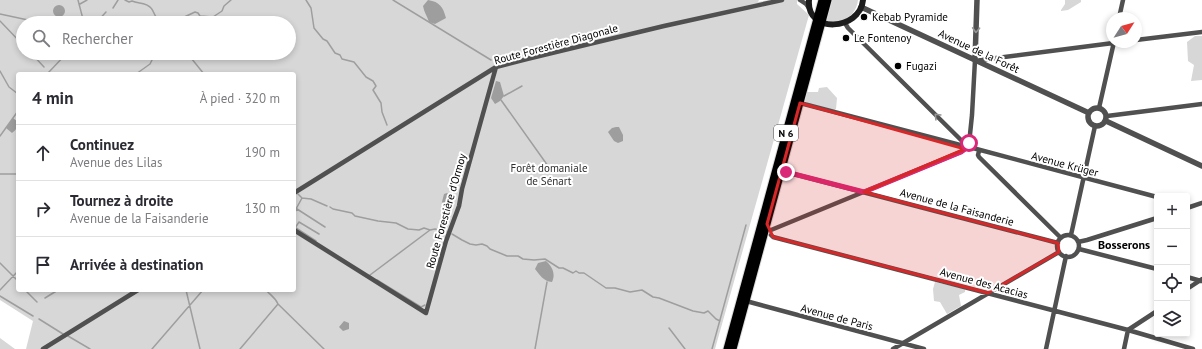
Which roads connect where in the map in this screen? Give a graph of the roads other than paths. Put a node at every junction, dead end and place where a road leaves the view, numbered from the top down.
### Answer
1 (782, 0) edge
2 (800, 0) edge
3 (809, 0) edge
4 (822, 0) edge
5 (828, 0) edge
6 (863, 0) edge
7 (977, 0) edge
8 (1123, 0) edge
9 (861, 7) junction
10 (809, 8) junction
11 (1120, 12) edge
12 (819, 21) junction
13 (845, 23) junction
14 (1202, 32) edge
15 (1142, 39) edge
16 (1106, 44) edge
17 (1113, 48) edge
18 (976, 60) junction
19 (496, 67) junction
20 (800, 103) junction
21 (1202, 104) edge
22 (1099, 108) junction
23 (1089, 113) junction
24 (1106, 118) junction
25 (1095, 126) junction
26 (966, 146) junction
27 (979, 150) junction
28 (1202, 166) edge
29 (781, 170) junction
30 (1084, 178) junction
31 (296, 192) edge
32 (864, 192) junction
33 (1154, 196) edge
34 (1202, 203) edge
35 (1190, 206) edge
36 (1154, 219) edge
37 (296, 231) edge
38 (768, 231) junction
39 (1071, 235) junction
40 (1061, 238) junction
41 (1078, 242) junction
42 (1058, 243) junction
43 (1079, 249) junction
44 (1059, 252) junction
45 (1066, 256) junction
46 (1154, 268) edge
47 (1190, 278) edge
48 (1201, 280) edge
49 (1190, 287) edge
50 (135, 292) edge
51 (988, 293) junction
52 (746, 301) junction
53 (1055, 311) junction
54 (1154, 312) edge
55 (1128, 330) junction
56 (903, 343) junction
57 (44, 349) edge
58 (727, 349) edge
59 (733, 349) edge
60 (893, 349) edge
61 (924, 349) edge
62 (1046, 349) edge
63 (1124, 349) edge
64 (1194, 349) edge

1 - 19 street, Route Forestière Diagonale
2 - 10 street
3 - 10 main road
4 - 12 main road, N 6
5 - 12 main road, N 6
6 - 9 main road
7 -> 18 street
8 - 11 street
9 - 13 main road
9 - 18 street, Avenue de la Forêt
10 - 12 main road
12 - 13 main road
12 - 20 main road, N 6
12 - 58 main road, N 6
26 -> 13 street
14 - 15 street
16 - 18 street
17 - 22 street
18 - 23 street, Avenue de la Forêt
18 - 26 street
19 - 31 street, Route Forestière Diagonale
19 - 37 street, Route Forestière d'Ormoy
20 - 26 street, Avenue Krüger
20 - 29 main road, N 6
21 - 24 street
22 - 23 street
22 - 24 street
23 - 25 street
24 - 25 street
24 - 28 street
25 - 30 street
26 - 27 street, Avenue Krüger
26 - 32 street
27 - 30 street, Avenue Krüger
27 - 40 street
29 - 32 street, Avenue de la Faisanderie
29 - 38 main road, N 6
30 - 33 street, Avenue Krüger
30 - 39 street
32 - 38 street
32 - 42 street, Avenue de la Faisanderie
34 - 35 street
36 - 41 street
38 - 51 street, Avenue des Acacias
38 - 52 main road, N 6
39 - 40 street
39 - 41 street
40 - 42 street
41 - 43 street
42 - 44 street
43 - 45 street
43 - 46 street
44 - 45 street
44 - 51 street
45 - 53 street
47 - 48 street
48 - 49 street
50 - 57 street
51 - 53 street, Avenue des Acacias
51 - 56 street
52 - 56 street, Avenue de Paris
52 - 59 main road, N 6
53 - 55 street, Avenue des Acacias
53 - 62 street
54 - 55 street
55 - 63 street
55 - 64 street, Avenue des Acacias
56 - 60 street
56 - 61 street, Avenue de Paris

